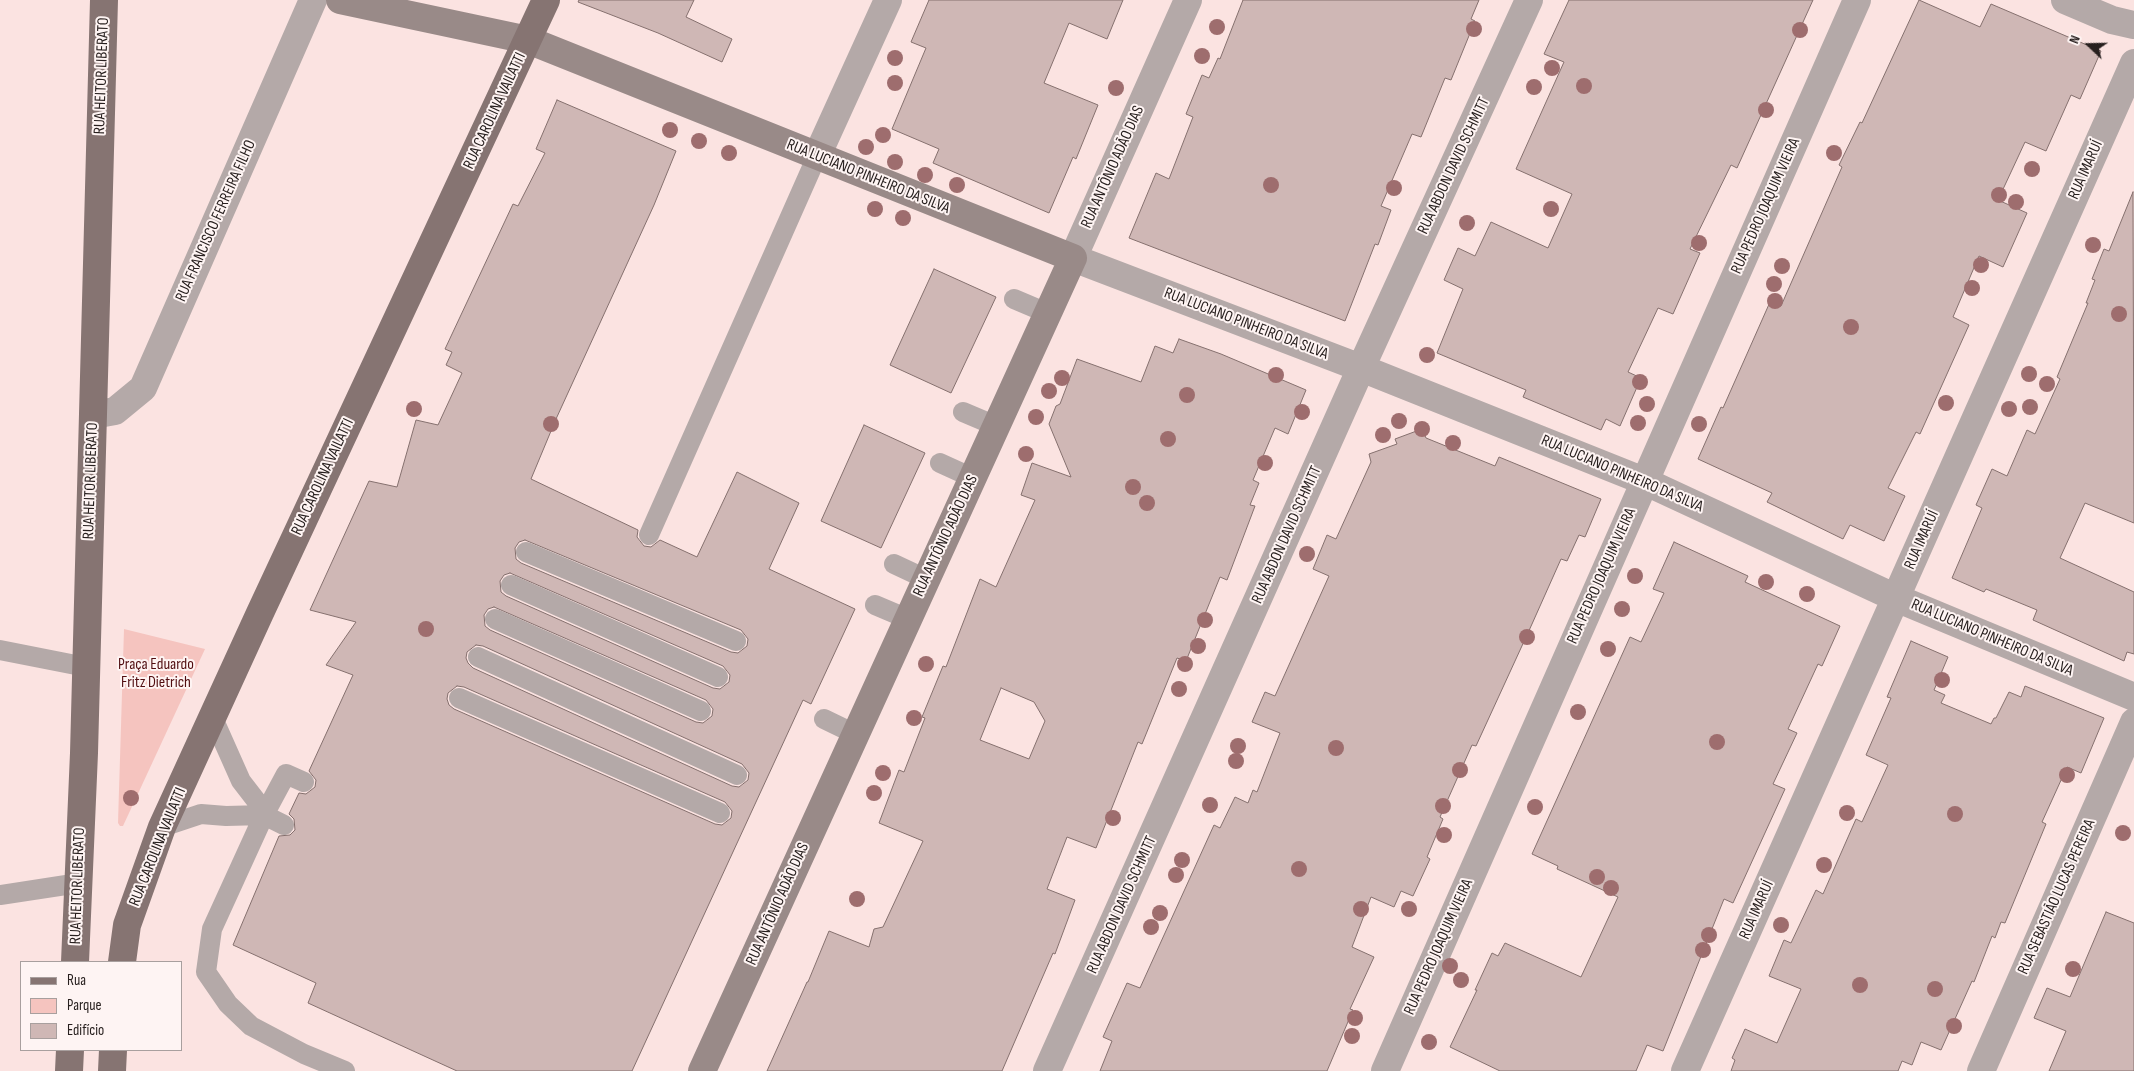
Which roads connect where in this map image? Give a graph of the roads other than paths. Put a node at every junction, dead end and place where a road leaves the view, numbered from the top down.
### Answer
1 (104, 0) edge
2 (313, 0) edge
3 (340, 0) edge
4 (546, 0) edge
5 (888, 0) edge
6 (1188, 0) edge
7 (1530, 0) edge
8 (1857, 0) edge
9 (2065, 0) edge
10 (2134, 25) edge
11 (528, 40) junction
12 (2134, 63) edge
13 (817, 156) junction
14 (1073, 258) junction
15 (1014, 299) dead end
16 (1047, 314) junction
17 (1361, 368) junction
18 (963, 412) dead end
19 (93, 415) junction
20 (996, 426) junction
21 (940, 463) dead end
22 (972, 478) junction
23 (1644, 481) junction
24 (649, 534) dead end
25 (526, 552) dead end
26 (894, 564) dead end
27 (926, 579) junction
28 (510, 585) dead end
29 (1896, 598) junction
30 (875, 605) dead end
31 (495, 619) dead end
32 (908, 619) junction
33 (736, 641) dead end
34 (0, 650) edge
35 (478, 657) dead end
36 (86, 667) junction
37 (718, 677) dead end
38 (2134, 697) edge
39 (459, 698) dead end
40 (702, 711) dead end
41 (213, 718) junction
42 (824, 719) dead end
43 (2134, 722) edge
44 (855, 734) junction
45 (737, 775) dead end
46 (304, 782) dead end
47 (720, 813) dead end
48 (264, 815) junction
49 (284, 825) dead end
50 (162, 827) junction
51 (79, 883) junction
52 (0, 895) edge
53 (75, 961) edge
54 (122, 961) edge
55 (70, 1051) edge
56 (113, 1051) edge
57 (69, 1071) edge
58 (112, 1071) edge
59 (345, 1071) edge
60 (702, 1071) edge
61 (1047, 1071) edge
62 (1385, 1071) edge
63 (1685, 1071) edge
64 (1980, 1071) edge

1 - 19 main road, RUA HEITOR LIBERATO
2 - 19 street, RUA FRANCISCO FERREIRA FILHO
3 - 11 main road, RUA LUCIANO PINHEIRO DA SILVA
4 - 11 main road, RUA CAROLINA VAILATTI
5 - 13 street
6 - 14 street, RUA ANTÔNIO ADÃO DIAS
7 - 17 street, RUA ABDON DAVID SCHMITT
8 - 23 street, RUA PEDRO JOAQUIM VIEIRA
9 - 10 street
11 - 13 main road, RUA LUCIANO PINHEIRO DA SILVA
11 - 41 main road, RUA CAROLINA VAILATTI
12 - 29 street, RUA IMARUÍ
13 - 14 main road, RUA LUCIANO PINHEIRO DA SILVA
13 - 24 lane
14 - 16 main road, RUA ANTÔNIO ADÃO DIAS
14 - 17 street, RUA LUCIANO PINHEIRO DA SILVA
15 - 16 lane
16 - 20 main road, RUA ANTÔNIO ADÃO DIAS
17 - 23 street, RUA LUCIANO PINHEIRO DA SILVA
17 - 61 street, RUA ABDON DAVID SCHMITT
18 - 20 lane
19 - 36 main road, RUA HEITOR LIBERATO
20 - 22 main road, RUA ANTÔNIO ADÃO DIAS
21 - 22 lane
22 - 27 main road, RUA ANTÔNIO ADÃO DIAS
23 - 29 street, RUA LUCIANO PINHEIRO DA SILVA
23 - 62 street, RUA PEDRO JOAQUIM VIEIRA
25 - 33 lane
26 - 27 lane
27 - 32 main road, RUA ANTÔNIO ADÃO DIAS
28 - 37 lane
29 - 38 street, RUA LUCIANO PINHEIRO DA SILVA
29 - 63 street, RUA IMARUÍ
30 - 32 lane
31 - 40 lane
32 - 44 main road, RUA ANTÔNIO ADÃO DIAS
34 - 36 lane
35 - 45 lane
36 - 51 main road, RUA HEITOR LIBERATO
39 - 47 lane
41 - 48 lane
41 - 50 main road, RUA CAROLINA VAILATTI
42 - 44 lane
43 - 64 street, RUA SEBASTIÃO LUCAS PEREIRA
44 - 60 main road, RUA ANTÔNIO ADÃO DIAS
46 - 48 lane
48 - 49 lane
48 - 50 lane
48 - 59 lane
50 - 54 main road, RUA CAROLINA VAILATTI
51 - 52 lane
51 - 53 main road, RUA HEITOR LIBERATO
55 - 57 main road
56 - 58 main road

